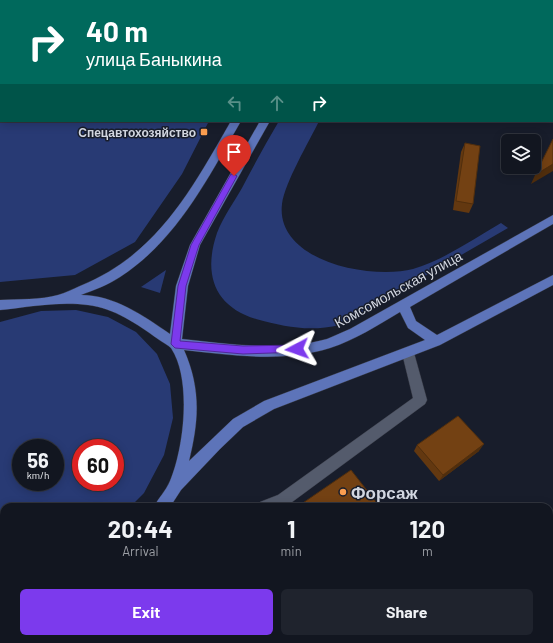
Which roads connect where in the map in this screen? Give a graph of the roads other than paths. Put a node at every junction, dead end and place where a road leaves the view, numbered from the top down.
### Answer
1 (235, 122) edge
2 (264, 122) edge
3 (553, 219) edge
4 (553, 279) edge
5 (57, 300) junction
6 (403, 305) junction
7 (1, 306) edge
8 (436, 341) junction
9 (175, 344) junction
10 (408, 353) junction
11 (176, 485) junction
12 (164, 503) edge
13 (172, 503) edge
14 (275, 503) edge

1 - 5 main road
2 - 9 main road
3 - 6 main road, Комсомольская улица
4 - 8 main road
5 - 7 main road
5 - 9 main road
6 - 8 main road
6 - 9 main road, Комсомольская улица
8 - 10 main road
9 - 11 main road
10 - 11 main road
10 - 14 street
11 - 12 main road
11 - 13 street

